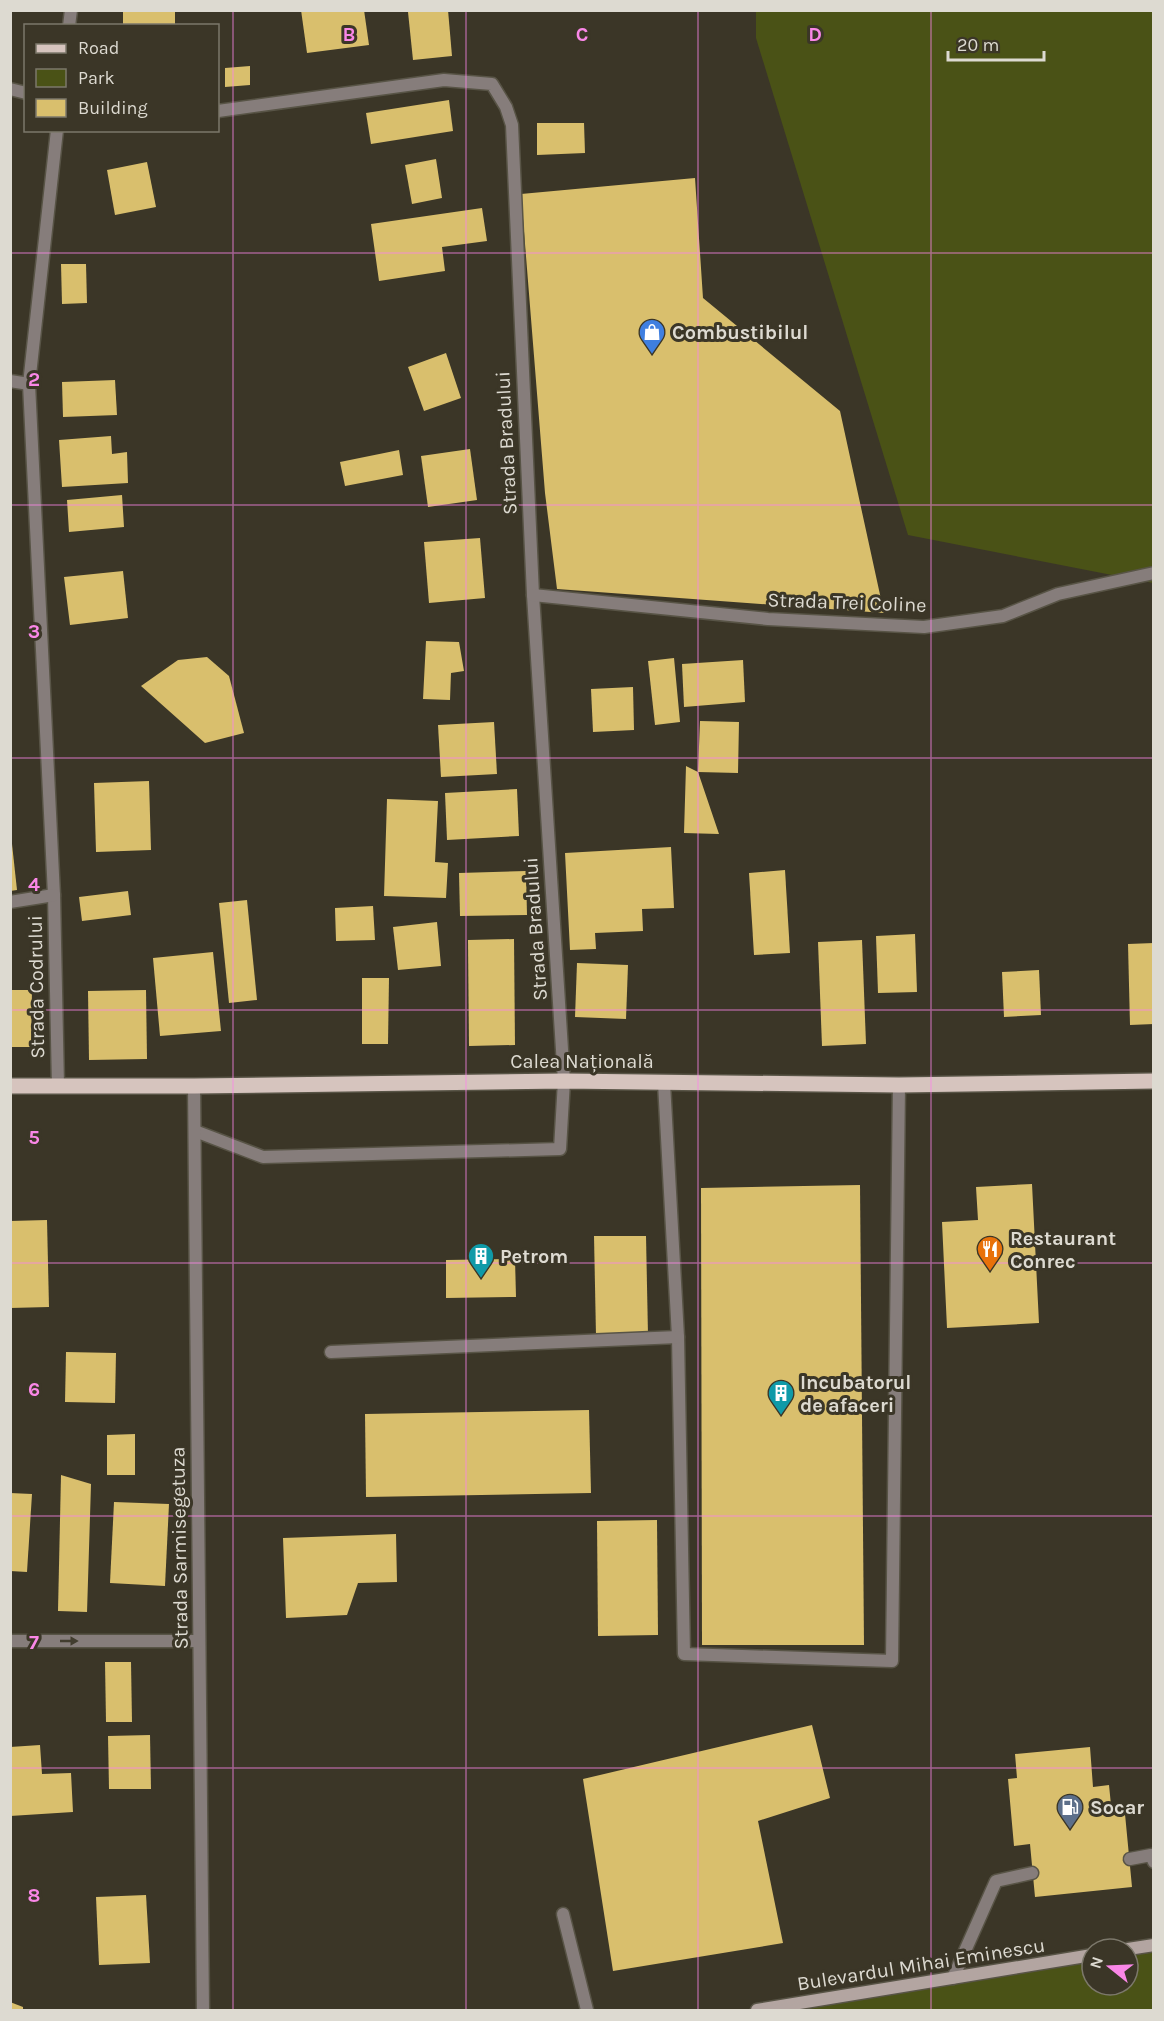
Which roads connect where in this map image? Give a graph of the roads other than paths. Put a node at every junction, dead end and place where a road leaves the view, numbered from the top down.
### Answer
1 (219, 111) edge
2 (57, 132) edge
3 (10, 381) edge
4 (28, 384) junction
5 (1154, 573) edge
6 (533, 595) junction
7 (54, 895) junction
8 (10, 902) edge
9 (564, 1081) junction
10 (1154, 1081) edge
11 (664, 1083) junction
12 (899, 1084) junction
13 (10, 1086) edge
14 (58, 1086) junction
15 (194, 1086) junction
16 (195, 1131) junction
17 (678, 1337) junction
18 (331, 1352) dead end
19 (10, 1641) edge
20 (199, 1641) junction
21 (1130, 1859) dead end
22 (1154, 1862) edge
23 (1032, 1873) dead end
24 (563, 1914) dead end
25 (1080, 1957) edge
26 (954, 1978) junction
27 (202, 2010) edge
28 (587, 2010) edge
29 (757, 2010) edge

1 - 6 street, Strada Bradului
2 - 4 street, Strada Codrului
3 - 4 street
4 - 7 street, Strada Codrului
5 - 6 street, Strada Trei Coline
6 - 9 street, Strada Bradului
7 - 8 street
7 - 14 street, Strada Codrului
9 - 11 main road, Calea Națională
9 - 15 main road, Calea Națională
9 - 16 street, Strada Bradului
10 - 12 main road, Calea Națională
11 - 12 main road, Calea Națională
11 - 17 street
12 - 17 street
13 - 14 main road, Calea Națională
14 - 15 main road, Calea Națională
15 - 16 street, Strada Sarmisegetuza
16 - 20 street, Strada Sarmisegetuza
17 - 18 street
19 -> 20 street
20 - 27 street, Strada Sarmisegetuza
21 - 22 street
23 - 26 street
24 - 28 street
25 - 26 main road, Bulevardul Mihai Eminescu
26 - 29 main road, Bulevardul Mihai Eminescu

